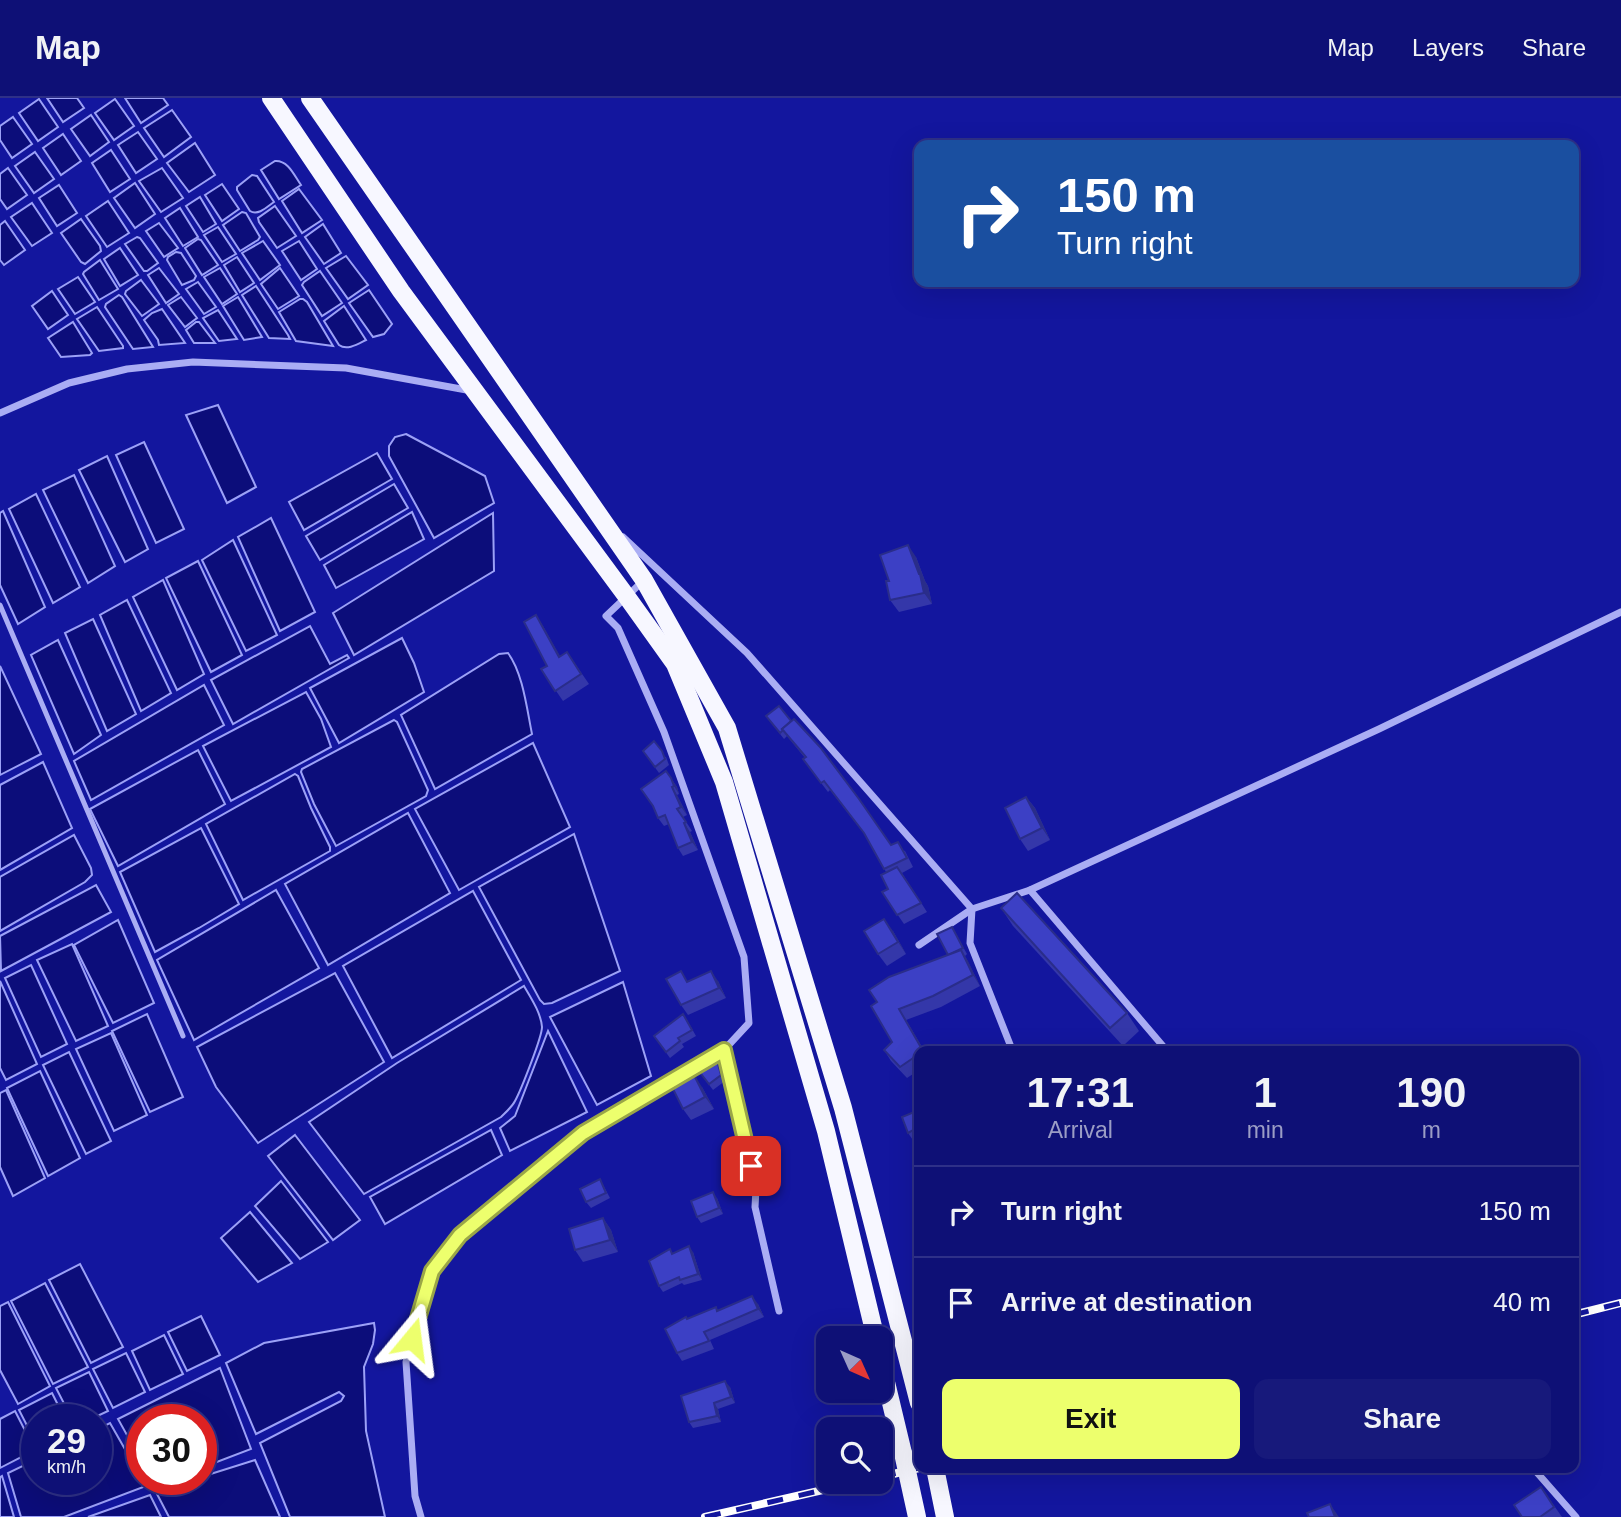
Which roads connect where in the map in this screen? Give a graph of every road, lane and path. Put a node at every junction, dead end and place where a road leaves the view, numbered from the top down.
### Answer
1 (271, 98) edge
2 (310, 98) edge
3 (476, 392) junction
4 (0, 413) edge
5 (594, 511) junction
6 (644, 580) junction
7 (627, 597) junction
8 (0, 605) edge
9 (1621, 612) edge
10 (1030, 890) junction
11 (972, 909) junction
12 (919, 945) dead end
13 (183, 1036) dead end
14 (1011, 1046) edge
15 (1163, 1046) edge
16 (724, 1050) junction
17 (779, 1311) dead end
18 (873, 1326) edge
19 (914, 1384) edge
20 (892, 1404) edge
21 (936, 1473) edge
22 (1537, 1473) edge
23 (945, 1514) edge
24 (421, 1517) edge
25 (917, 1517) edge
26 (1576, 1517) edge

1 - 3 main road
2 - 5 main road
3 - 4 street
3 - 7 main road
5 - 6 main road
5 - 11 street
6 - 7 street
6 - 19 main road
7 - 16 street
7 - 18 main road
8 - 13 lane
9 - 10 street
10 - 11 street
10 - 15 street
11 - 12 street
11 - 14 street
16 - 17 street
16 - 24 street
20 - 25 main road, bridge
21 - 23 main road
22 - 26 street

